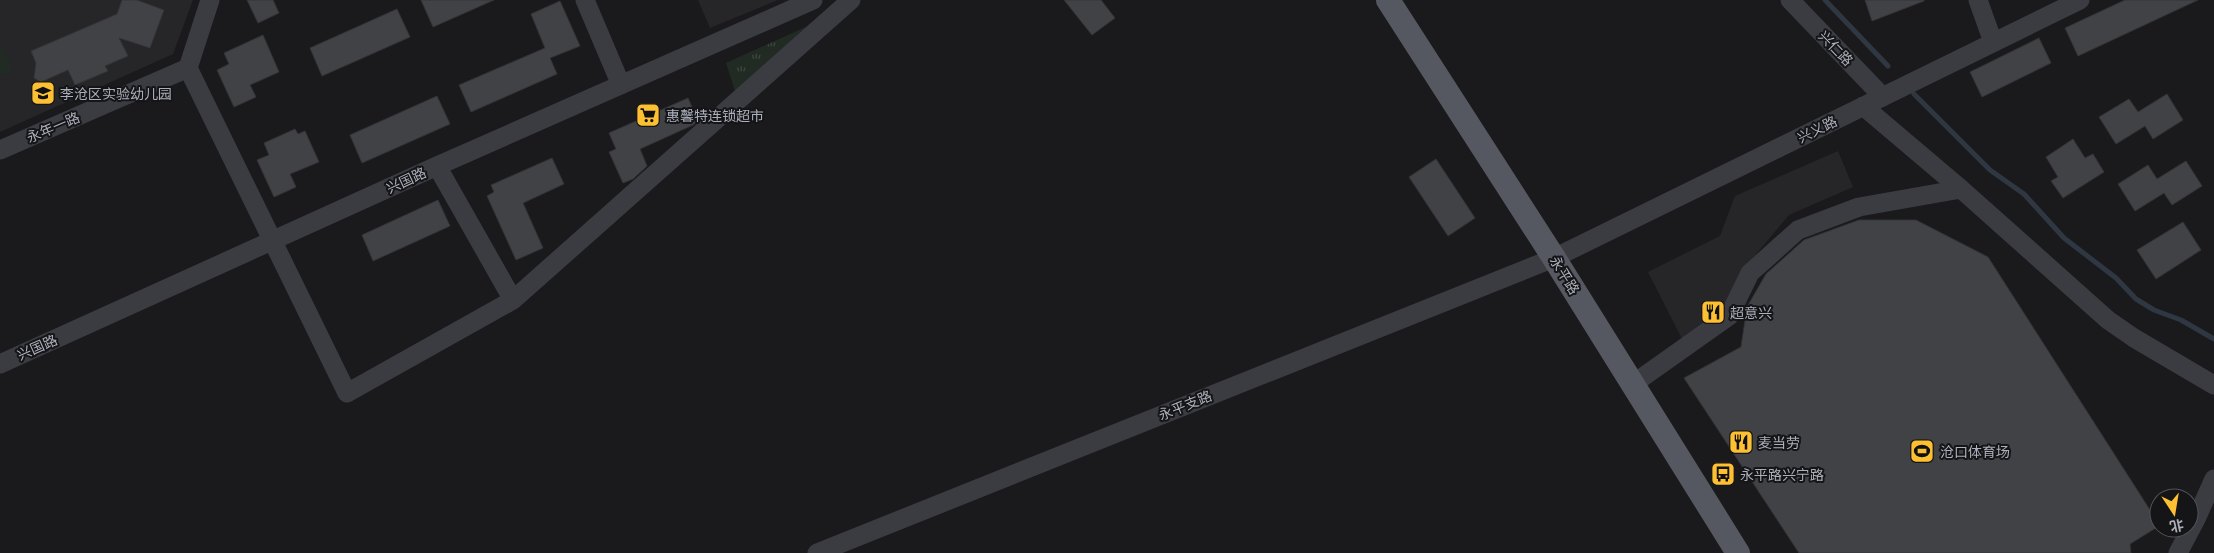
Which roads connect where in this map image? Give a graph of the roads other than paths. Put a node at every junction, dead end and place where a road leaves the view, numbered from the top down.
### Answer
1 (210, 0) edge
2 (585, 0) edge
3 (813, 0) edge
4 (851, 0) edge
5 (1388, 0) edge
6 (1790, 0) edge
7 (1978, 0) edge
8 (2080, 0) edge
9 (1994, 42) junction
10 (188, 68) junction
11 (621, 84) junction
12 (1882, 97) junction
13 (1863, 106) junction
14 (0, 150) edge
15 (437, 166) junction
16 (1961, 189) junction
17 (272, 242) junction
18 (1554, 258) junction
19 (513, 300) junction
20 (0, 364) edge
21 (1633, 384) junction
22 (2214, 384) edge
23 (2214, 479) edge
24 (842, 548) edge
25 (817, 553) edge
26 (1738, 553) edge
27 (2178, 553) edge

1 - 10 street
2 - 11 street
3 - 11 street, 兴国路
4 - 19 street
5 - 18 main road, 永平路
6 - 12 street, 兴仁路
7 - 9 street
8 - 9 street, 兴义路
9 - 12 street, 兴义路
10 - 14 street, 永年一路
10 - 17 street
11 - 15 street, 兴国路
12 - 13 street, 兴义路
13 - 16 street
13 - 18 street, 兴义路
15 - 17 street, 兴国路
15 - 19 street
16 - 21 street
16 - 22 street
17 - 19 street
17 - 20 street, 兴国路
18 - 21 main road, 永平路
18 - 24 street, 永平支路
21 - 26 main road, 永平路
23 - 27 street
24 - 25 street, 永平支路

